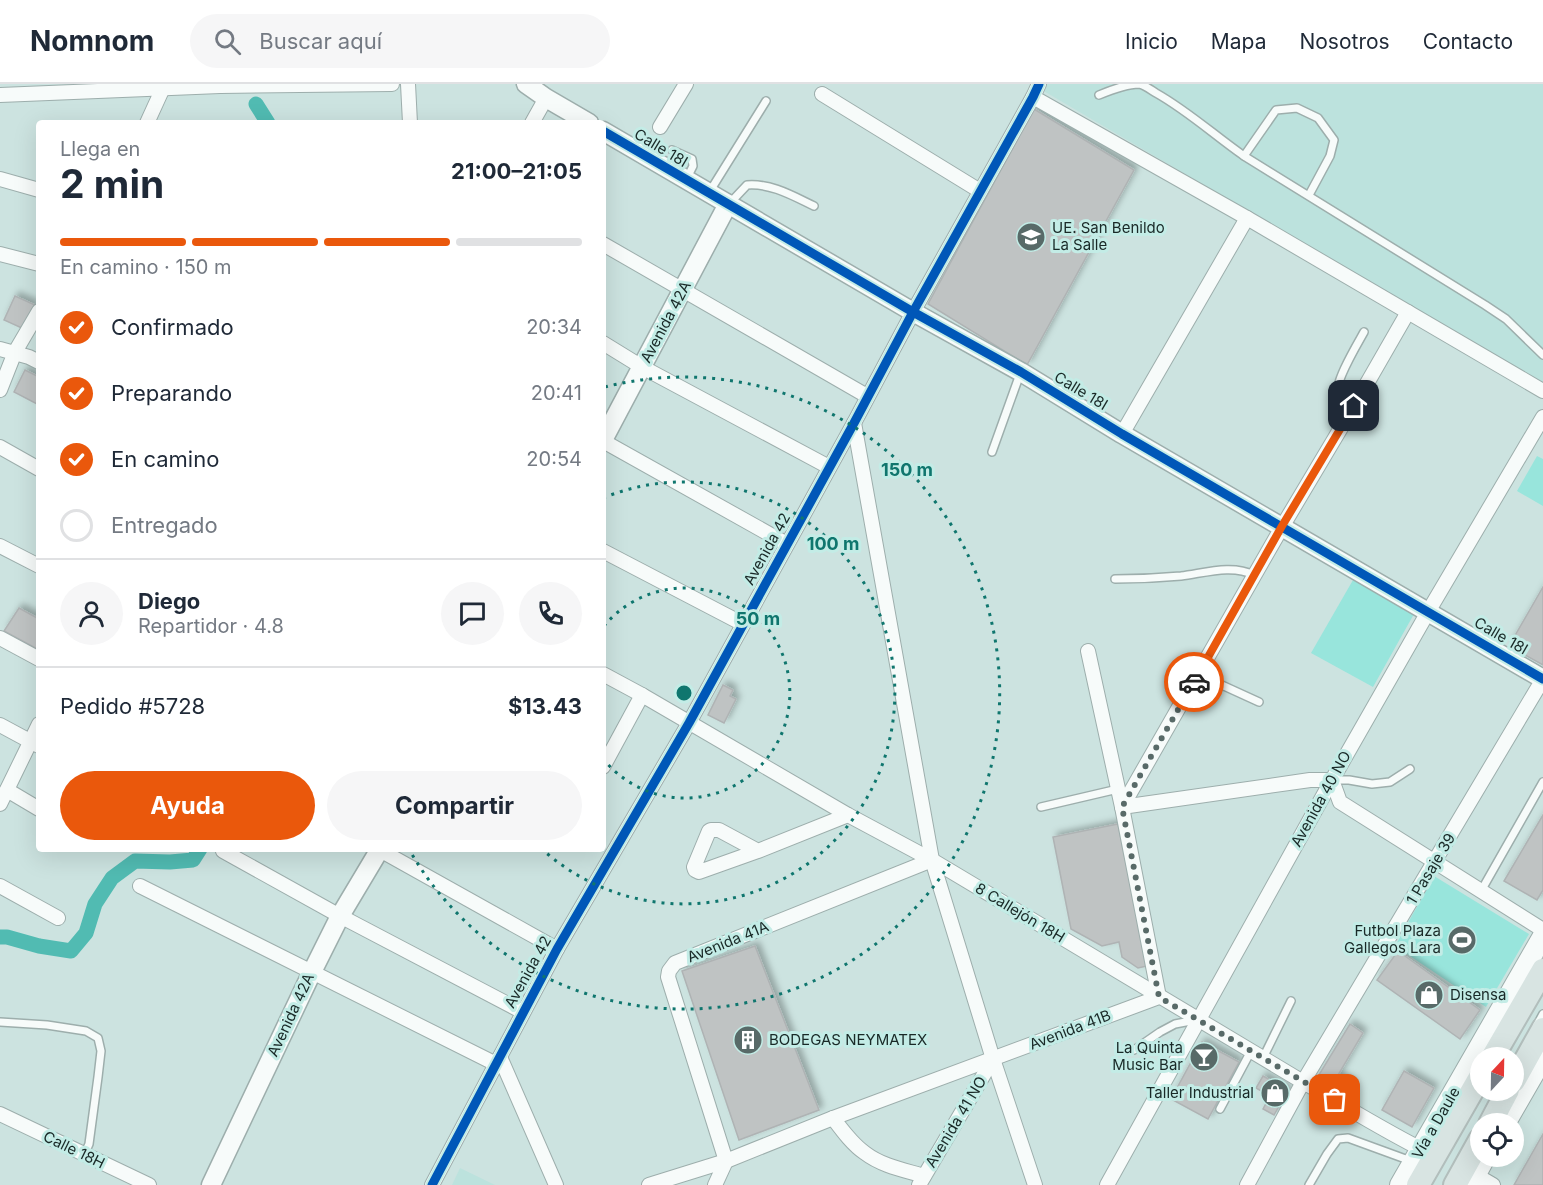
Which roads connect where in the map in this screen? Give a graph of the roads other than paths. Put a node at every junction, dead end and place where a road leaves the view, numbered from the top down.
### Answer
1 (392, 84) edge
2 (408, 84) edge
3 (526, 84) edge
4 (686, 84) edge
5 (1039, 84) edge
6 (163, 88) junction
7 (822, 94) dead end
8 (0, 95) edge
9 (1099, 95) dead end
10 (1033, 97) junction
11 (546, 98) junction
12 (766, 101) dead end
13 (152, 120) edge
14 (410, 120) edge
15 (534, 120) edge
16 (584, 120) edge
17 (660, 127) dead end
18 (606, 133) edge
19 (672, 150) dead end
20 (1244, 156) junction
21 (0, 179) edge
22 (686, 180) junction
23 (36, 189) edge
24 (980, 191) junction
25 (709, 194) junction
26 (1309, 195) junction
27 (728, 204) junction
28 (814, 206) dead end
29 (1247, 218) junction
30 (606, 246) edge
31 (0, 254) edge
32 (36, 263) edge
33 (683, 290) junction
34 (913, 312) junction
35 (1408, 312) junction
36 (36, 315) edge
37 (1364, 332) dead end
38 (606, 345) edge
39 (0, 349) edge
40 (15, 352) junction
41 (1543, 355) edge
42 (36, 360) edge
43 (642, 367) junction
44 (1021, 372) junction
45 (0, 390) edge
46 (1543, 391) edge
47 (867, 396) junction
48 (1354, 406) junction
49 (1543, 417) edge
50 (854, 423) junction
51 (1122, 434) junction
52 (606, 435) edge
53 (606, 443) edge
54 (0, 447) edge
55 (992, 452) dead end
56 (36, 467) edge
57 (829, 467) junction
58 (1282, 526) junction
59 (787, 544) junction
60 (0, 546) edge
61 (606, 553) edge
62 (36, 565) edge
63 (1254, 576) junction
64 (1115, 579) dead end
65 (1428, 612) junction
66 (743, 624) junction
67 (0, 638) edge
68 (1088, 651) dead end
69 (36, 657) edge
70 (1200, 671) junction
71 (606, 676) edge
72 (1543, 679) edge
73 (642, 695) junction
74 (1259, 702) dead end
75 (689, 723) junction
76 (0, 725) edge
77 (35, 744) edge
78 (606, 761) edge
79 (1410, 769) dead end
80 (1332, 780) junction
81 (1543, 782) edge
82 (1118, 789) junction
83 (7, 790) junction
84 (0, 804) edge
85 (36, 807) edge
86 (1041, 807) dead end
87 (1122, 807) junction
88 (848, 815) junction
89 (758, 851) dead end
90 (225, 852) edge
91 (377, 852) edge
92 (384, 852) edge
93 (932, 860) junction
94 (1435, 862) junction
95 (0, 886) edge
96 (140, 886) dead end
97 (1482, 891) junction
98 (340, 916) junction
99 (58, 918) dead end
100 (1543, 930) edge
101 (1543, 936) edge
102 (557, 949) junction
103 (1543, 970) edge
104 (312, 972) junction
105 (1543, 984) edge
106 (1159, 997) junction
107 (1291, 1001) dead end
108 (523, 1012) junction
109 (1543, 1014) edge
110 (1198, 1020) junction
111 (0, 1022) edge
112 (1543, 1029) edge
113 (1498, 1047) edge
114 (1507, 1047) edge
115 (1524, 1048) edge
116 (1134, 1050) dead end
117 (1257, 1055) junction
118 (1543, 1058) edge
119 (993, 1059) junction
120 (498, 1061) junction
121 (1524, 1063) edge
122 (1303, 1082) junction
123 (1470, 1091) edge
124 (1220, 1109) dead end
125 (1511, 1113) edge
126 (0, 1114) edge
127 (833, 1118) junction
128 (1470, 1151) edge
129 (84, 1155) junction
130 (1423, 1156) junction
131 (726, 1161) junction
132 (1466, 1178) edge
133 (921, 1180) edge
134 (149, 1185) edge
135 (211, 1185) edge
136 (432, 1185) edge
137 (556, 1185) edge
138 (649, 1185) edge
139 (715, 1185) edge
140 (1035, 1185) edge
141 (1107, 1185) edge
142 (1247, 1185) edge
143 (1309, 1185) edge
144 (1400, 1185) edge
145 (1418, 1185) edge
146 (1447, 1185) edge
147 (1493, 1185) edge

1 - 6 street
2 - 14 street
3 - 11 street
4 - 17 street
5 - 10 street, Avenida 42
6 - 8 street
6 - 13 street
7 - 24 street
9 - 20 lane
10 - 24 street, Avenida 42
10 - 29 street
11 - 15 street
11 - 16 street
12 - 25 lane
18 - 22 street, Calle 18I
19 - 22 lane
20 - 26 lane
20 - 26 lane
21 - 23 street
22 - 25 street, Calle 18I
24 - 34 street, Avenida 42
25 - 27 street, Calle 18I
26 - 41 lane
27 - 28 lane
27 - 33 street, Avenida 42A
27 - 34 street, Calle 18I
29 - 35 street
29 - 51 street
30 - 33 street
31 - 32 street
33 - 43 street, Avenida 42A
33 - 47 street
34 - 44 street, Calle 18I
34 - 47 street, Avenida 42
35 - 46 street
35 - 48 street
36 - 40 street
37 - 48 lane
38 - 43 street
39 - 40 street
40 - 42 street
40 - 45 street
43 - 52 street, Avenida 42A
43 - 57 street
44 - 51 street, Calle 18I
44 - 55 lane
47 - 50 street, Avenida 42
48 - 58 street
49 - 65 street, Avenida 40 NO
50 - 57 street, Avenida 42
50 - 93 street
51 - 58 street, Calle 18I
53 - 59 street
54 - 56 street
57 - 59 street, Avenida 42
58 - 63 street
58 - 65 street, Calle 18I
59 - 66 street, Avenida 42
60 - 62 street
61 - 66 street
63 - 64 lane
63 - 70 street
65 - 72 street, Calle 18I
65 - 80 street, Avenida 40 NO
66 - 75 street, Avenida 42
67 - 69 street
68 - 82 street
70 - 74 lane
70 - 87 street
71 - 73 street, 8 Callejón 18H
72 - 94 street, 1 Pasaje 39
73 - 75 street, 8 Callejón 18H
73 - 78 street
75 - 88 street, 8 Callejón 18H
75 - 102 street, Avenida 42
76 - 77 street
77 - 83 street
79 - 80 lane
80 - 87 street
80 - 94 street
80 - 110 street, Avenida 40 NO
81 - 97 lane
82 - 86 lane
82 - 87 street
83 - 84 street
83 - 85 street
87 - 106 street
88 - 89 street
88 - 93 street, 8 Callejón 18H
90 - 98 street
91 - 98 street, Avenida 42A
92 - 102 street
93 - 106 street, 8 Callejón 18H
93 - 119 street
93 - 131 street, Avenida 41A
94 - 97 street
94 - 122 street, 1 Pasaje 39
95 - 99 street
96 - 104 street
97 - 100 street
98 - 104 street, Avenida 42A
98 - 108 street
101 - 130 main road, Vía a Daule
102 - 108 street, Avenida 42
103 - 113 main road
104 - 120 street
104 - 135 street, Avenida 42A
105 - 114 lane
106 - 110 street, 8 Callejón 18H
106 - 119 street, Avenida 41B
107 - 117 lane
108 - 120 street, Avenida 42
109 - 115 lane
110 - 116 lane
110 - 117 street, 8 Callejón 18H
110 - 141 street, Avenida 40 NO
111 - 129 lane
112 - 121 main road
117 - 122 street, 8 Callejón 18H
117 - 124 lane
118 - 125 main road
119 - 127 street, Avenida 41B
119 - 133 street, Avenida 41 NO
119 - 140 street
120 - 136 street, Avenida 42
120 - 137 street
122 - 130 street, 8 Callejón 18H
122 - 142 street, 1 Pasaje 39
123 - 130 main road, Vía a Daule
126 - 129 street, Calle 18H
127 - 131 street, Avenida 41B
127 - 133 street
128 - 146 lane
129 - 134 street, Calle 18H
130 - 143 lane
130 - 144 main road, Vía a Daule
130 - 145 main road, Vía a Daule
131 - 138 street, Avenida 41B
131 - 139 street
132 - 147 street

